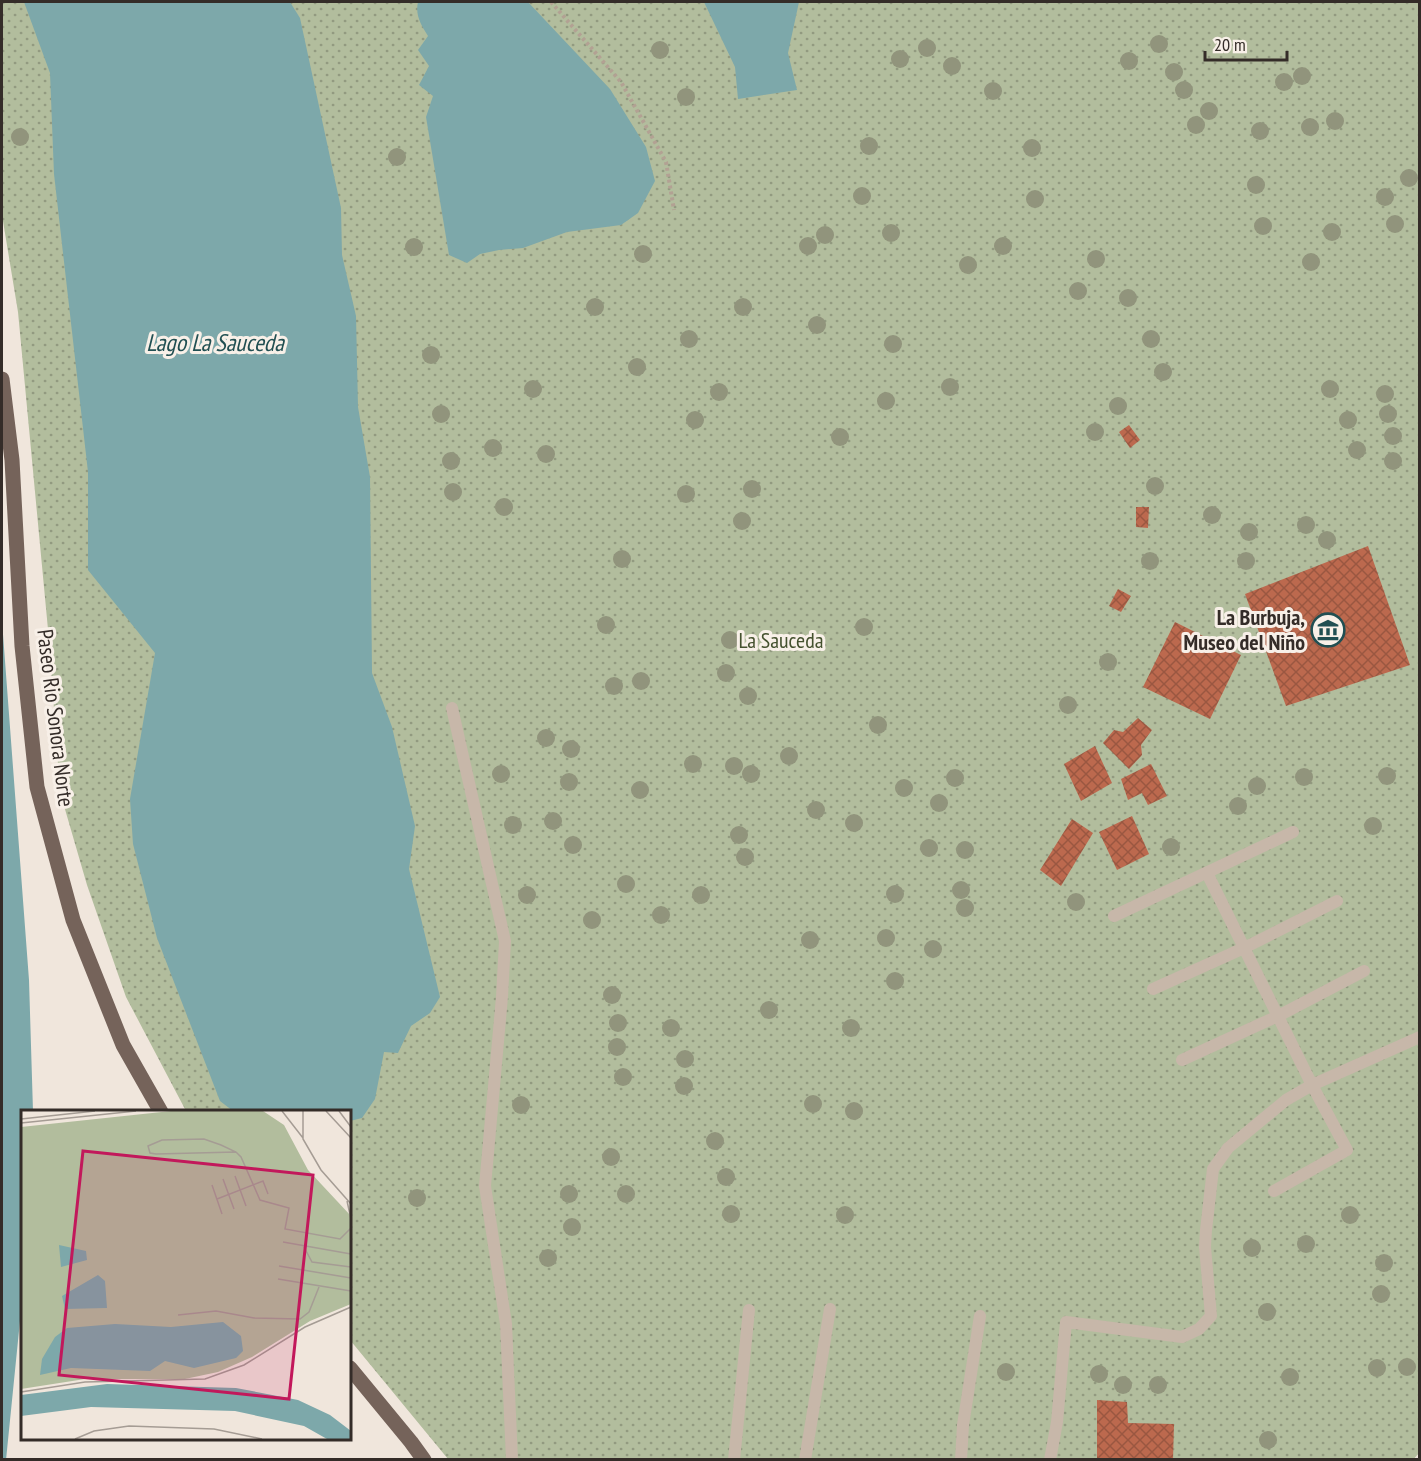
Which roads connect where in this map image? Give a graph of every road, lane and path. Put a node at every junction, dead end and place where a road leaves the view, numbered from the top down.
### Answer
1 (551, 2) edge
2 (674, 210) dead end
3 (2, 379) edge
4 (452, 708) dead end
5 (1293, 832) dead end
6 (1207, 873) junction
7 (1337, 901) dead end
8 (1114, 915) dead end
9 (1244, 948) junction
10 (1364, 971) dead end
11 (1153, 989) dead end
12 (1278, 1016) junction
13 (1419, 1037) edge
14 (1182, 1060) dead end
15 (1312, 1085) junction
16 (160, 1110) edge
17 (1274, 1191) dead end
18 (830, 1309) dead end
19 (748, 1310) dead end
20 (980, 1317) dead end
21 (351, 1369) edge
22 (961, 1455) edge
23 (424, 1460) edge
24 (512, 1460) edge
25 (734, 1460) edge
26 (805, 1460) edge
27 (950, 1460) edge
28 (1050, 1460) edge

1 - 2 path
3 - 16 main road, Paseo Rio Sonora Norte
4 - 24 lane
5 - 6 lane
6 - 8 lane
6 - 9 lane
7 - 9 lane
9 - 11 lane
9 - 12 lane
10 - 12 lane
12 - 14 lane
12 - 15 lane
13 - 15 lane
15 - 17 lane
15 - 28 lane
18 - 26 lane
19 - 25 lane
20 - 22 lane
21 - 23 main road
22 - 27 lane

